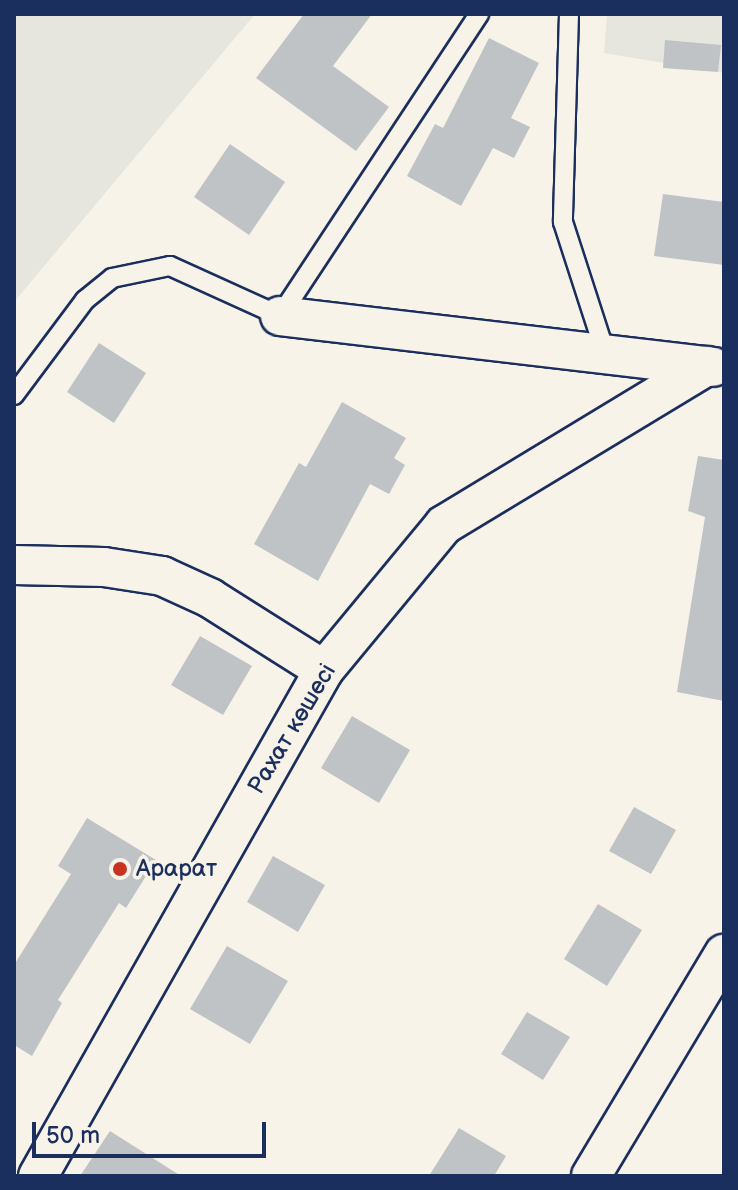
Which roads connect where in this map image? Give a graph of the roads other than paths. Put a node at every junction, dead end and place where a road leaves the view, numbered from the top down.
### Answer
1 (479, 14) edge
2 (569, 14) edge
3 (280, 316) junction
4 (606, 355) junction
5 (716, 367) edge
6 (14, 395) edge
7 (14, 565) edge
8 (324, 670) junction
9 (724, 954) edge
10 (38, 1176) edge
11 (591, 1176) edge

1 - 3 lane
2 - 4 lane
3 - 4 street
3 - 6 lane
4 - 5 street
5 - 8 street, Рахат көшесі
7 - 8 street
8 - 10 street, Рахат көшесі
9 - 11 street

